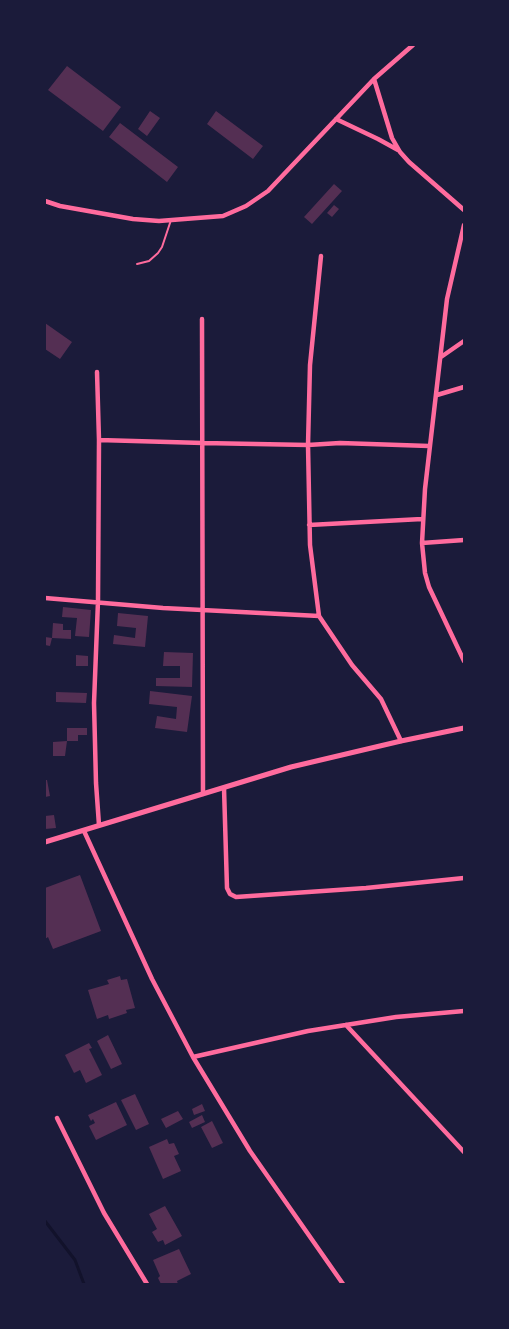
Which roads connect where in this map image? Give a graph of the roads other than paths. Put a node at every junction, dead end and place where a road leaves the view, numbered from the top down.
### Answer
1 (413, 45) edge
2 (374, 79) junction
3 (336, 119) junction
4 (400, 152) junction
5 (45, 201) edge
6 (464, 210) edge
7 (171, 220) junction
8 (464, 225) edge
9 (321, 256) dead end
10 (137, 264) dead end
11 (202, 319) dead end
12 (464, 341) edge
13 (441, 357) junction
14 (97, 372) dead end
15 (464, 387) edge
16 (437, 395) junction
17 (99, 440) junction
18 (203, 443) junction
19 (308, 445) junction
20 (429, 446) junction
21 (422, 519) junction
22 (309, 525) junction
23 (464, 540) edge
24 (422, 543) junction
25 (45, 598) edge
26 (98, 601) junction
27 (203, 610) junction
28 (319, 616) junction
29 (464, 661) edge
30 (464, 728) edge
31 (401, 741) junction
32 (224, 788) junction
33 (203, 794) junction
34 (99, 825) junction
35 (84, 831) junction
36 (45, 842) edge
37 (464, 878) edge
38 (464, 1011) edge
39 (346, 1025) junction
40 (193, 1057) junction
41 (57, 1118) dead end
42 (464, 1152) edge
43 (147, 1284) edge
44 (343, 1284) edge

1 - 2 street
2 - 3 street
2 - 4 street
3 - 4 street
3 - 7 street
4 - 6 street
5 - 7 street
7 - 10 lane
8 - 13 street
9 - 19 street
11 - 18 street
12 - 13 street
13 - 16 street
14 - 17 street
15 - 16 street
16 - 20 street
17 - 18 street
17 - 26 street
18 - 19 street
18 - 27 street
19 - 20 street
19 - 22 street
20 - 21 street
21 - 22 street
21 - 24 street
22 - 28 street
23 - 24 street
24 - 29 street
25 - 26 street
26 - 27 street
26 - 34 street
27 - 28 street
27 - 33 street
28 - 31 street
30 - 31 street
31 - 32 street
32 - 33 street
32 - 37 street
33 - 34 street
34 - 35 street
35 - 36 street
35 - 40 street
38 - 39 street
39 - 40 street
39 - 42 street
40 - 44 street
41 - 43 street

